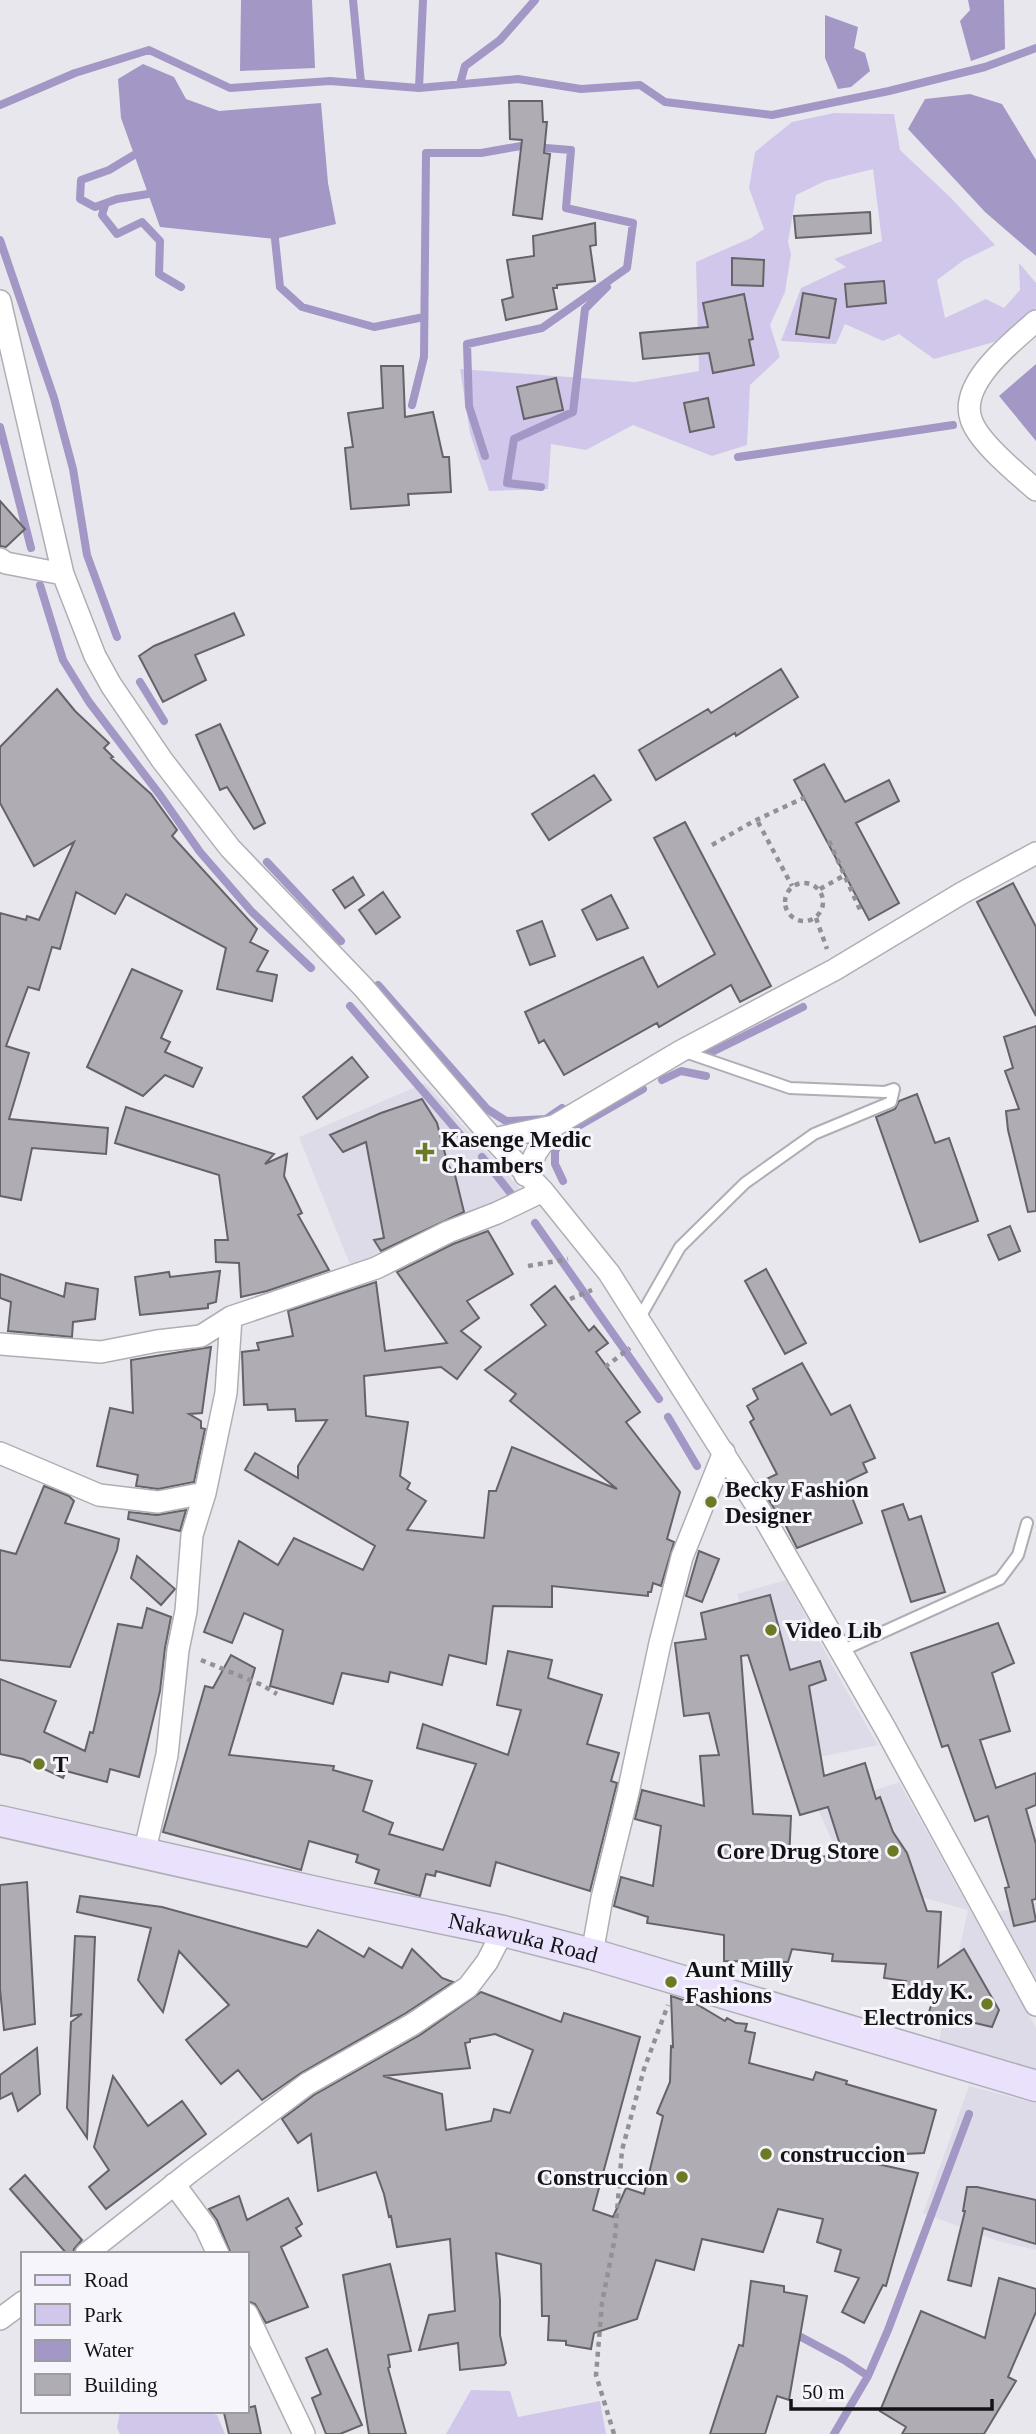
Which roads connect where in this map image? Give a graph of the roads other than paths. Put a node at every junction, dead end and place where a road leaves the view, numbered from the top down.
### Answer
1 (0, 301) edge
2 (1036, 321) edge
3 (1036, 490) edge
4 (0, 559) edge
5 (63, 574) junction
6 (1036, 853) edge
7 (681, 1051) junction
8 (554, 1126) junction
9 (493, 1139) junction
10 (525, 1175) junction
11 (543, 1191) junction
12 (231, 1317) junction
13 (639, 1319) junction
14 (0, 1344) edge
15 (724, 1452) junction
16 (0, 1453) edge
17 (205, 1493) junction
18 (1027, 1523) dead end
19 (841, 1651) junction
20 (0, 1821) edge
21 (144, 1854) junction
22 (503, 1931) junction
23 (592, 1954) junction
24 (1036, 2005) edge
25 (1036, 2087) edge
26 (174, 2184) junction
27 (89, 2252) edge
28 (217, 2252) edge
29 (21, 2303) edge
30 (248, 2316) edge
31 (0, 2319) edge
32 (304, 2434) edge

1 - 5 street
2 - 3 street
4 - 5 street
5 - 9 street
6 - 7 street
7 - 8 street
7 - 13 lane
8 - 9 street
8 - 10 street
9 - 10 street
10 - 11 street
11 - 12 street
11 - 13 street
12 - 14 street
12 - 17 street
13 - 15 street
15 - 19 street
15 - 23 street
16 - 17 street
17 - 21 street
18 - 19 lane
19 - 24 street
20 - 21 main road, Nakawuka Road
21 - 22 main road, Nakawuka Road
22 - 23 main road, Nakawuka Road
22 - 26 street
23 - 25 main road, Nakawuka Road
26 - 27 street
26 - 28 street
29 - 31 street
30 - 32 street

